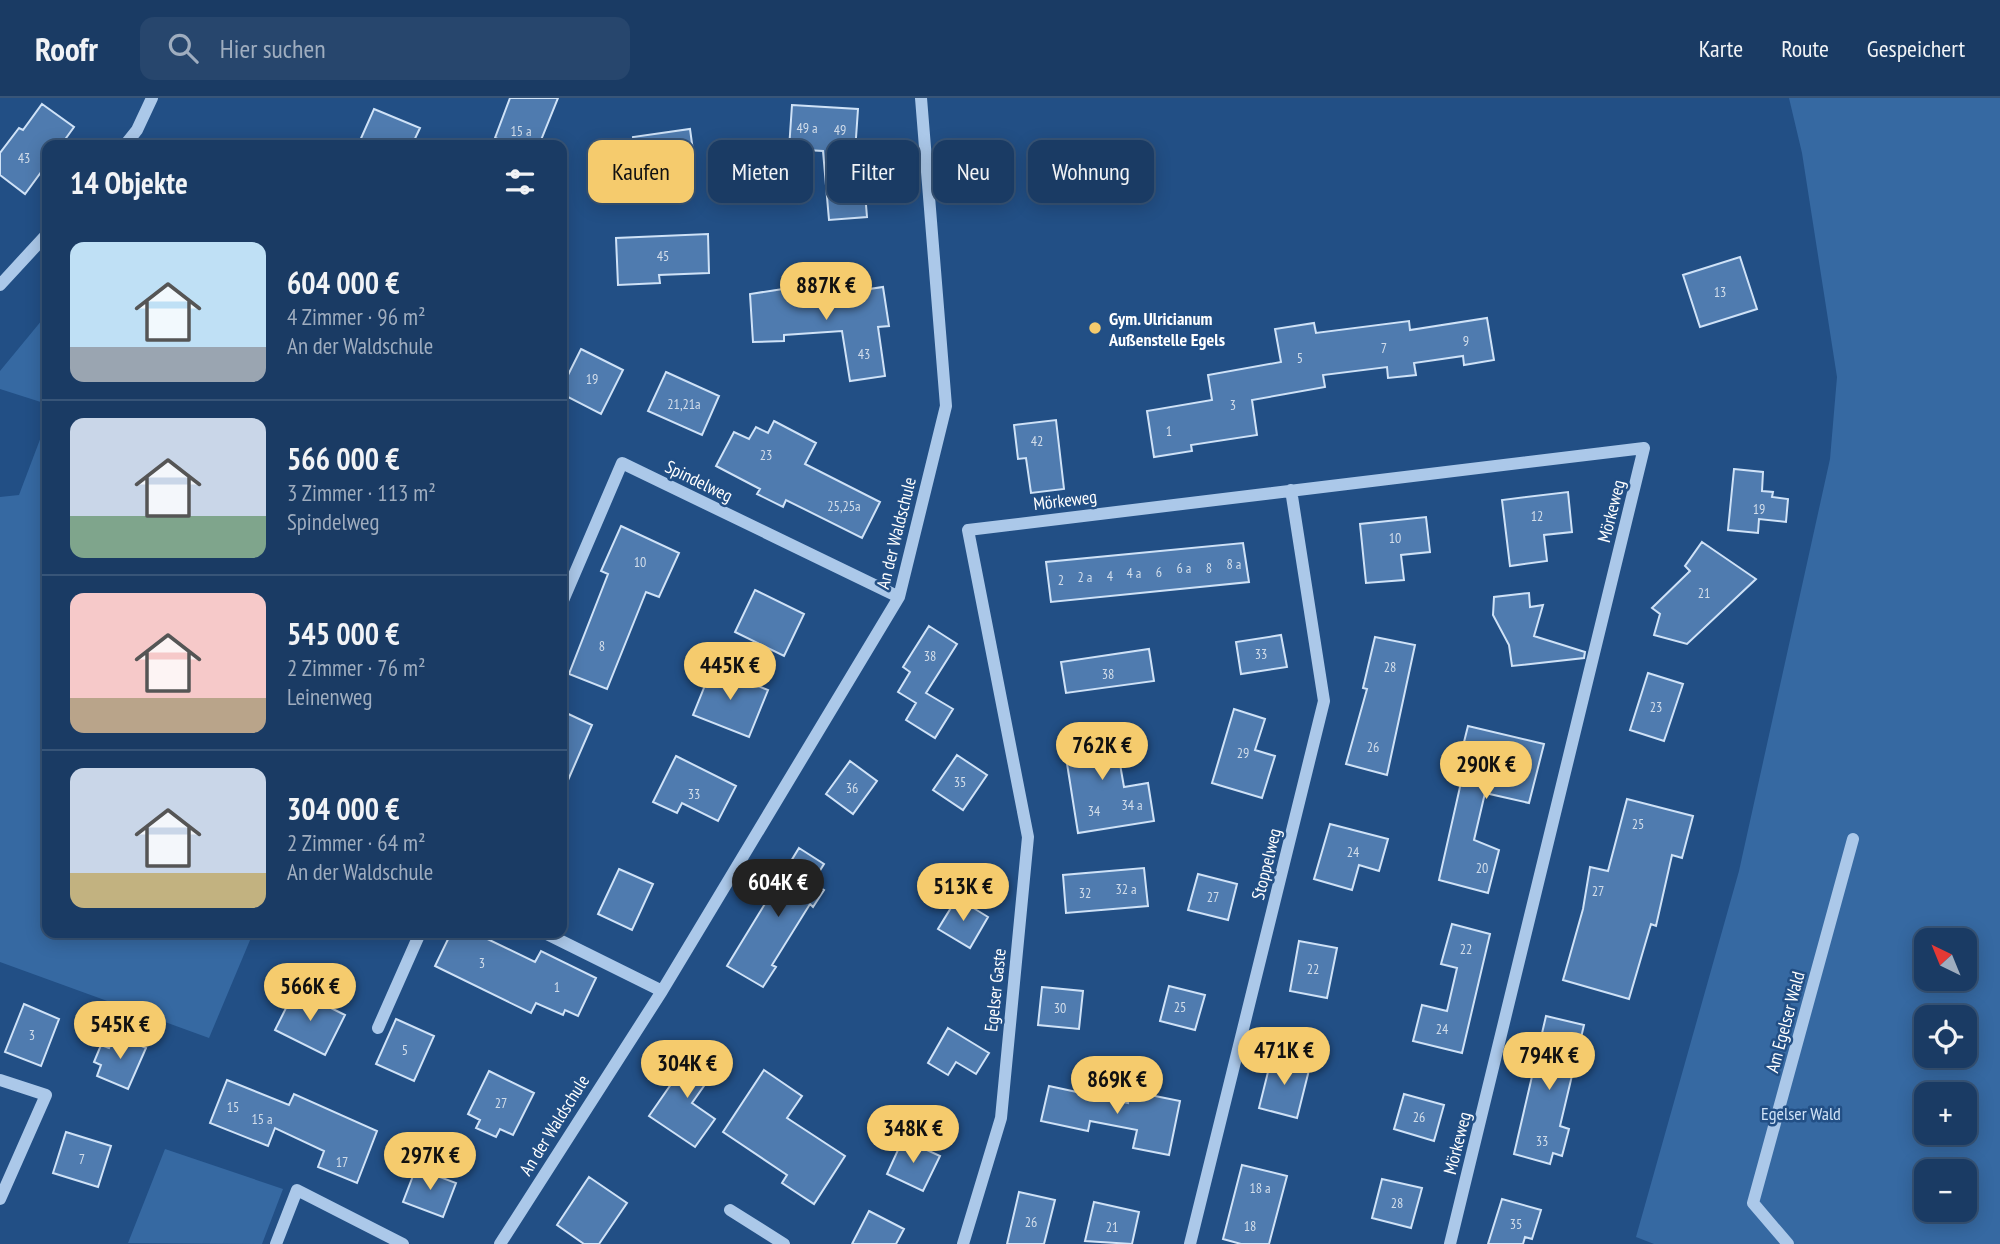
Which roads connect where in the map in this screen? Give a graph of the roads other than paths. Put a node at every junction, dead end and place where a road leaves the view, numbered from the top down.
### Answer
1 (152, 98) edge
2 (921, 98) edge
3 (129, 140) edge
4 (42, 239) edge
5 (0, 285) edge
6 (1291, 490) junction
7 (968, 530) joint
8 (567, 591) edge
9 (899, 597) junction
10 (1853, 839) dead end
11 (418, 938) edge
12 (555, 938) edge
13 (662, 991) junction
14 (379, 1028) dead end
15 (0, 1080) edge
16 (0, 1199) edge
17 (730, 1210) dead end
18 (276, 1244) edge
19 (403, 1244) edge
20 (500, 1244) edge
21 (784, 1244) edge
22 (962, 1244) edge
23 (1190, 1244) edge
24 (1450, 1244) edge
25 (1788, 1244) edge

1 - 3 street
2 - 9 street, An der Waldschule
4 - 5 street
6 - 7 street, Mörkeweg
6 - 23 street, Stoppelweg
6 - 24 street, Mörkeweg
7 - 22 street, Egelser Gaste
8 - 9 street, Spindelweg
9 - 13 street, An der Waldschule
10 - 25 street, Am Egelser Wald
11 - 14 street
12 - 13 street
13 - 20 street, An der Waldschule
15 - 16 street
17 - 21 street
18 - 19 street

